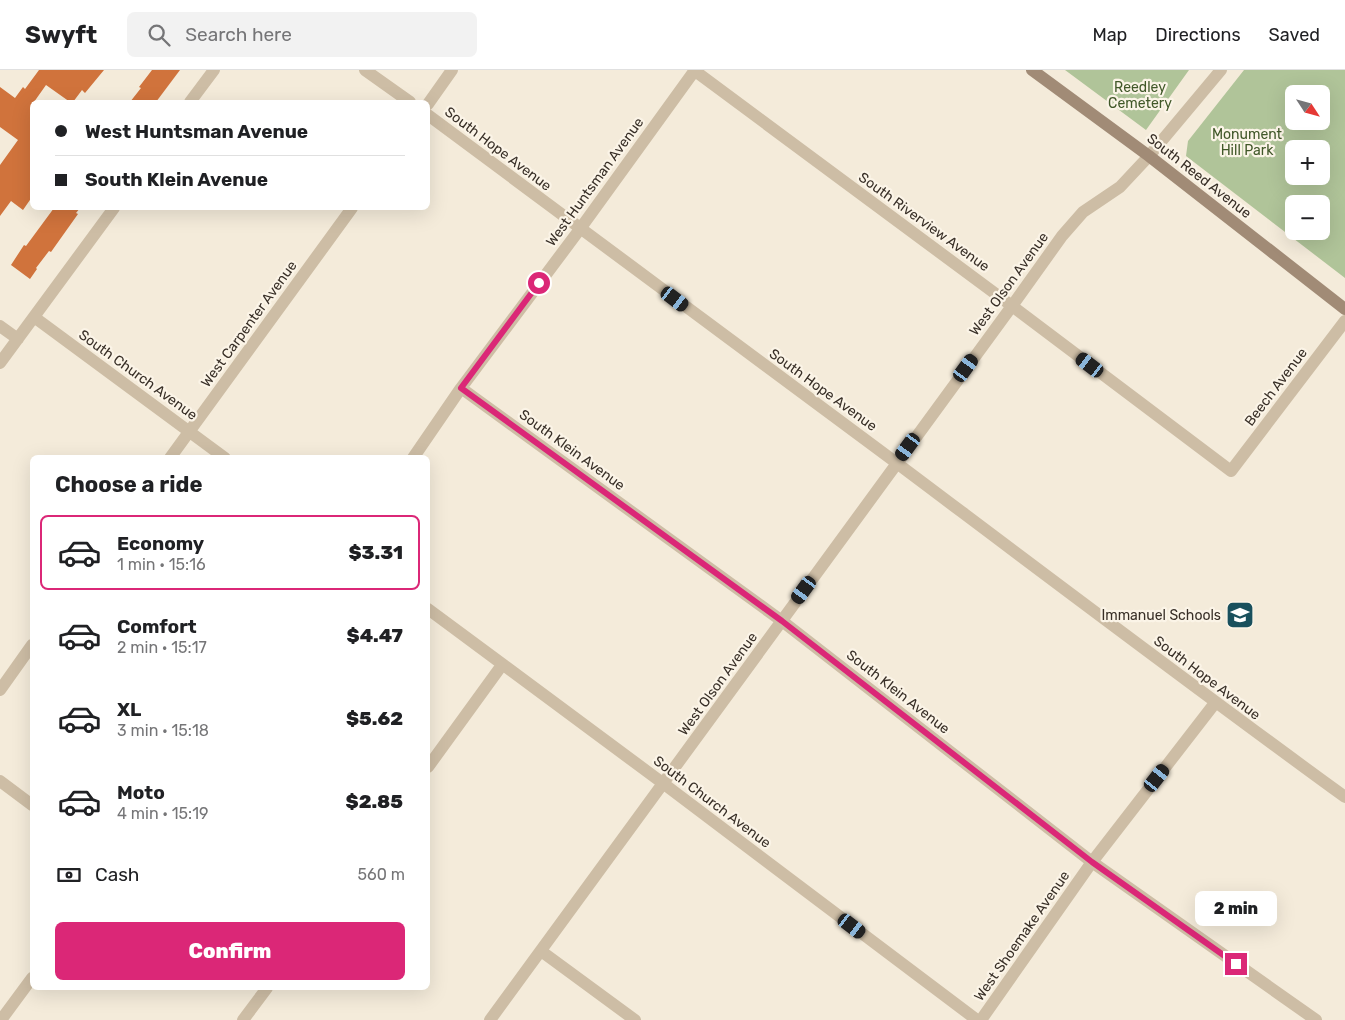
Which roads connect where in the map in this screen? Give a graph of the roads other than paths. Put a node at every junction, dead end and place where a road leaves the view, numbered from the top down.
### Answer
1 (214, 70) edge
2 (365, 70) edge
3 (452, 70) edge
4 (695, 70) edge
5 (1032, 70) edge
6 (1221, 70) edge
7 (192, 100) edge
8 (407, 100) edge
9 (430, 101) edge
10 (430, 116) edge
11 (1149, 156) junction
12 (113, 210) edge
13 (351, 210) edge
14 (580, 229) junction
15 (1012, 306) junction
16 (1345, 309) edge
17 (34, 317) junction
18 (1345, 321) edge
19 (0, 326) edge
20 (18, 339) junction
21 (0, 364) edge
22 (461, 388) junction
23 (189, 431) junction
24 (172, 455) edge
25 (221, 455) edge
26 (415, 455) edge
27 (896, 463) junction
28 (1231, 471) joint
29 (430, 611) edge
30 (782, 621) junction
31 (30, 648) edge
32 (502, 665) junction
33 (0, 690) edge
34 (1215, 703) junction
35 (430, 764) edge
36 (0, 781) edge
37 (664, 784) junction
38 (1345, 797) edge
39 (30, 804) edge
40 (1092, 862) junction
41 (541, 951) junction
42 (30, 981) edge
43 (266, 990) edge
44 (1, 1020) edge
45 (243, 1020) edge
46 (490, 1020) edge
47 (635, 1020) edge
48 (979, 1020) edge
49 (1316, 1020) edge

1 - 7 street
2 - 8 street
3 - 9 street
4 - 14 street, West Huntsman Avenue
4 - 15 street, South Riverview Avenue
5 - 11 street, South Reed Avenue
6 - 11 street, West Olson Avenue
10 - 14 street, South Hope Avenue
11 - 15 street, West Olson Avenue
11 - 16 street, South Reed Avenue
12 - 17 street
13 - 23 street, West Carpenter Avenue
14 - 22 street, West Huntsman Avenue
14 - 27 street, South Hope Avenue
15 - 27 street, West Olson Avenue
15 - 28 street, South Riverview Avenue
17 - 20 street
17 - 23 street, South Church Avenue
18 - 28 street, Beech Avenue
19 - 20 street
20 - 21 street
22 - 26 street, West Huntsman Avenue
22 - 30 street, South Klein Avenue
23 - 24 street, West Carpenter Avenue
23 - 25 street, South Church Avenue
27 - 30 street, West Olson Avenue
27 - 34 street, South Hope Avenue
29 - 32 street, South Church Avenue
30 - 37 street, West Olson Avenue
30 - 40 street, South Klein Avenue
31 - 33 street
32 - 35 street
32 - 37 street, South Church Avenue
34 - 38 street, South Hope Avenue
34 - 40 street, West Shoemake Avenue
36 - 39 street
37 - 41 street, West Olson Avenue
37 - 48 street, South Church Avenue
40 - 48 street, West Shoemake Avenue
40 - 49 street, South Klein Avenue
41 - 46 street, West Olson Avenue
41 - 47 street
42 - 44 street
43 - 45 street

